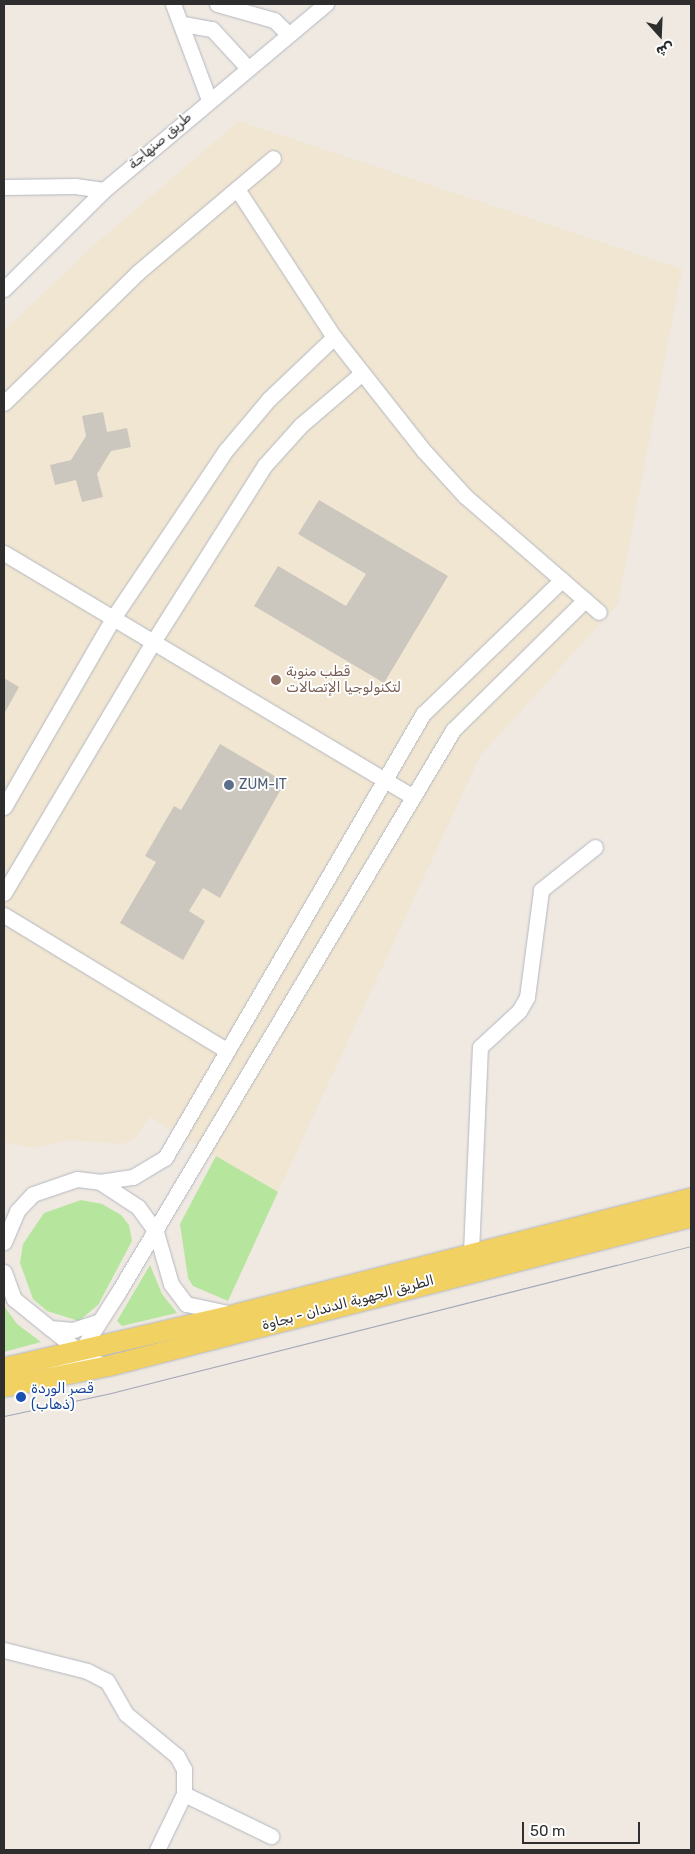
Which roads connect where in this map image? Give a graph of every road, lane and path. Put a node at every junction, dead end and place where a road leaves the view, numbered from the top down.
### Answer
1 (174, 4) edge
2 (217, 4) edge
3 (326, 4) edge
4 (183, 24) junction
5 (288, 34) junction
6 (247, 67) junction
7 (209, 100) junction
8 (273, 158) dead end
9 (4, 187) edge
10 (237, 189) junction
11 (104, 190) junction
12 (4, 289) edge
13 (334, 337) junction
14 (362, 373) junction
15 (4, 403) edge
16 (4, 553) edge
17 (562, 580) junction
18 (585, 600) junction
19 (599, 612) dead end
20 (113, 618) junction
21 (153, 642) junction
22 (384, 780) junction
23 (412, 796) junction
24 (4, 807) edge
25 (595, 847) dead end
26 (4, 893) edge
27 (4, 915) edge
28 (226, 1050) junction
29 (100, 1182) junction
30 (691, 1198) edge
31 (691, 1217) edge
32 (156, 1232) junction
33 (4, 1242) edge
34 (471, 1252) junction
35 (4, 1272) edge
36 (237, 1314) junction
37 (98, 1322) junction
38 (50, 1328) junction
39 (80, 1352) junction
40 (109, 1366) junction
41 (4, 1368) edge
42 (41, 1380) junction
43 (4, 1387) edge
44 (4, 1650) edge
45 (184, 1794) junction
46 (271, 1836) dead end
47 (157, 1850) edge

1 - 4 street
2 - 5 street
3 - 5 street, طريق صنهاجة
4 - 6 street
4 - 7 street
5 - 6 street, طريق صنهاجة
6 - 7 street, طريق صنهاجة
7 - 11 street, طريق صنهاجة
8 - 10 street
9 - 11 street
10 - 13 street
10 - 15 street
11 - 12 street, طريق صنهاجة
13 - 14 street
13 - 20 street
14 - 17 street
14 - 21 street
16 - 20 street
17 - 18 street
17 - 22 street
18 - 19 street
18 - 23 street
20 - 21 street
20 - 24 street
21 - 22 street
21 - 26 street
22 - 23 street
22 - 28 street
23 - 32 street
25 - 34 street
27 - 28 street
28 - 29 street
29 - 32 street
29 - 33 street
30 - 34 main road, الطريق الجهوية الدندان - بجاوة
31 - 40 main road, الطريق الجهوية الدندان - بجاوة
32 - 36 street
32 - 37 street
34 - 36 main road, الطريق الجهوية الدندان - بجاوة
35 - 38 street
36 - 39 main road, الطريق الجهوية الدندان - بجاوة
37 - 38 street
37 - 39 street
38 - 39 street
39 - 40 street
39 - 41 main road, الطريق الجهوية الدندان - بجاوة
39 - 42 street
40 - 42 main road, الطريق الجهوية الدندان - بجاوة
42 - 43 main road, الطريق الجهوية الدندان - بجاوة
44 - 45 street
45 - 46 street
45 - 47 street

